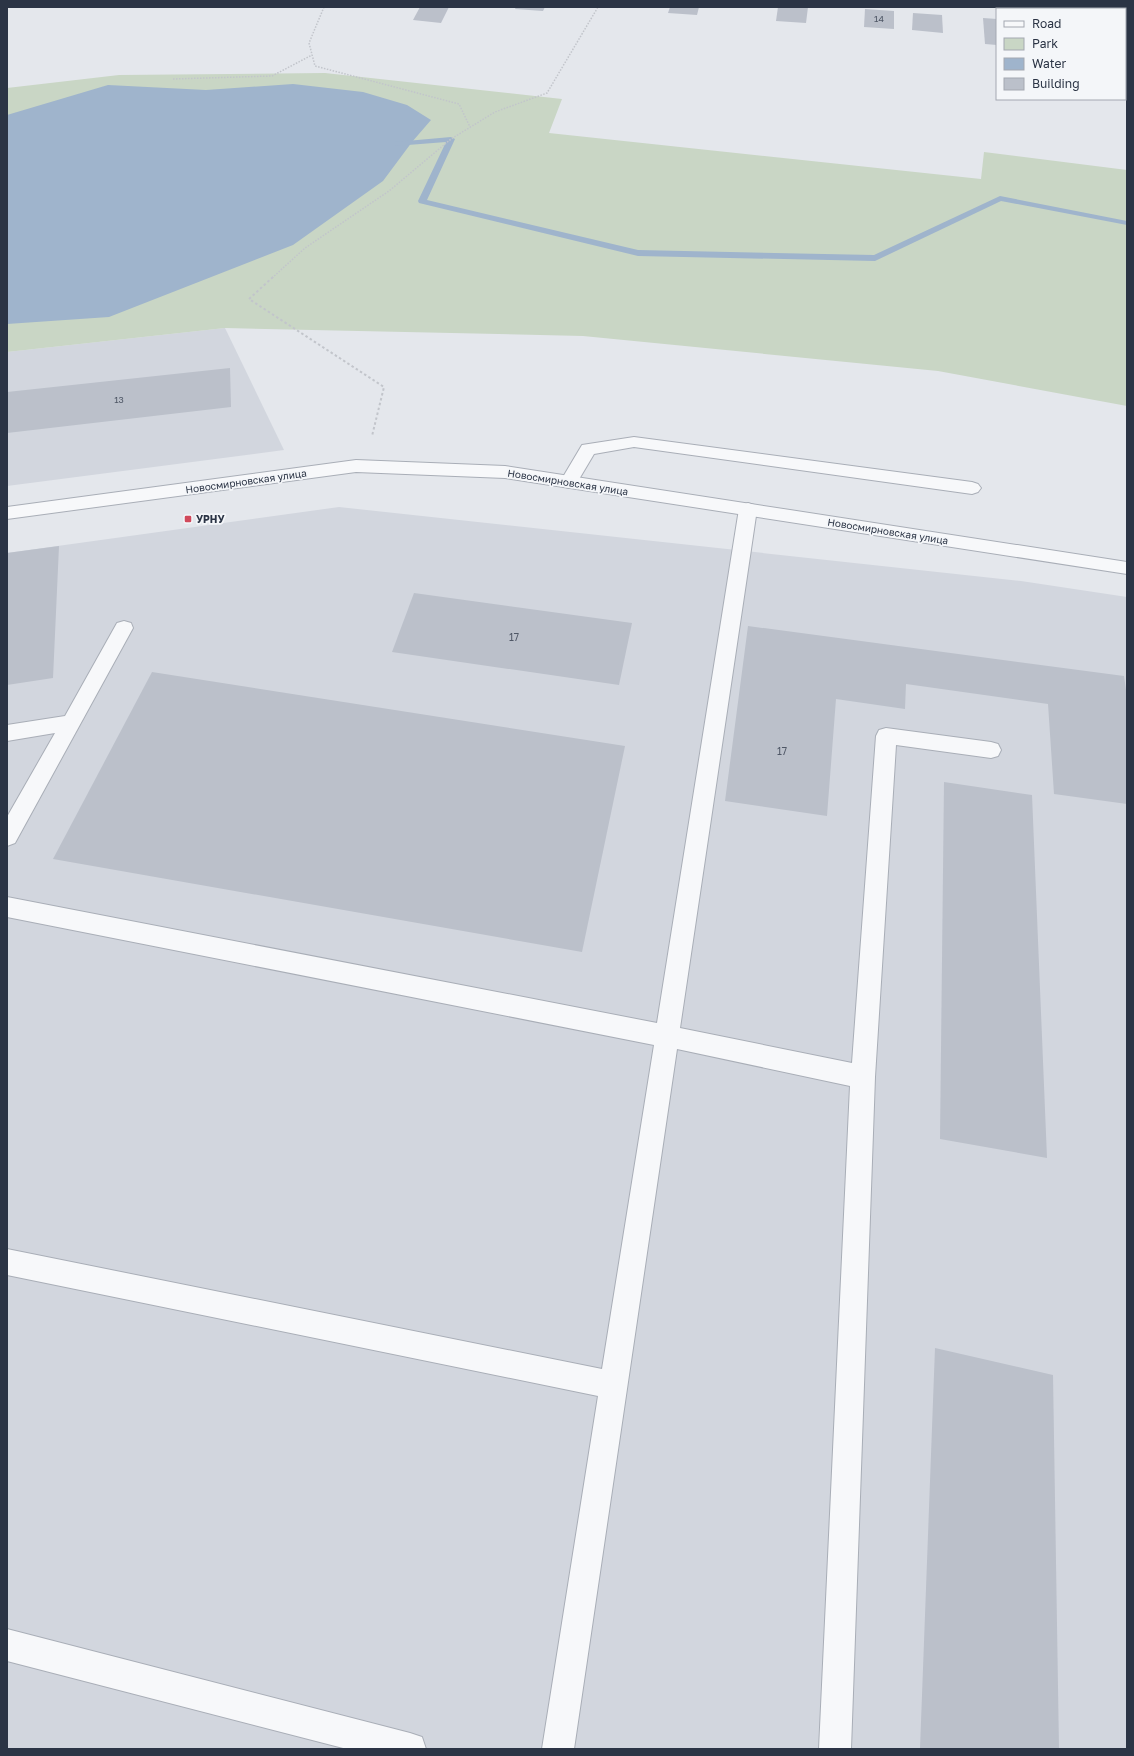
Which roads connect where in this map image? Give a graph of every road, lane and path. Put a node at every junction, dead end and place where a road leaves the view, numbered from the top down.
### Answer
1 (324, 7) edge
2 (598, 7) edge
3 (1048, 7) edge
4 (1064, 8) edge
5 (312, 55) junction
6 (173, 79) dead end
7 (470, 127) junction
8 (356, 466) junction
9 (569, 482) junction
10 (972, 488) dead end
11 (748, 510) junction
12 (7, 513) edge
13 (1127, 568) edge
14 (124, 628) dead end
15 (70, 723) junction
16 (7, 733) edge
17 (991, 750) dead end
18 (7, 837) edge
19 (7, 907) edge
20 (667, 1036) junction
21 (863, 1077) junction
22 (7, 1262) edge
23 (613, 1386) junction
24 (7, 1645) edge
25 (410, 1749) edge
26 (558, 1749) edge
27 (835, 1749) edge

1 - 5 path
2 - 7 path
3 - 4 street
5 - 6 path
5 - 7 path
7 - 8 path
8 - 9 street, Новосмирновская улица
8 - 12 street, Новосмирновская улица
9 - 10 street
9 - 11 street, Новосмирновская улица
11 - 13 street, Новосмирновская улица
11 - 20 street
14 - 15 street
15 - 16 street
15 - 18 street
17 - 21 street
19 - 20 street
20 - 21 street
20 - 23 street
21 - 27 street
22 - 23 street
23 - 26 street
24 - 25 street

